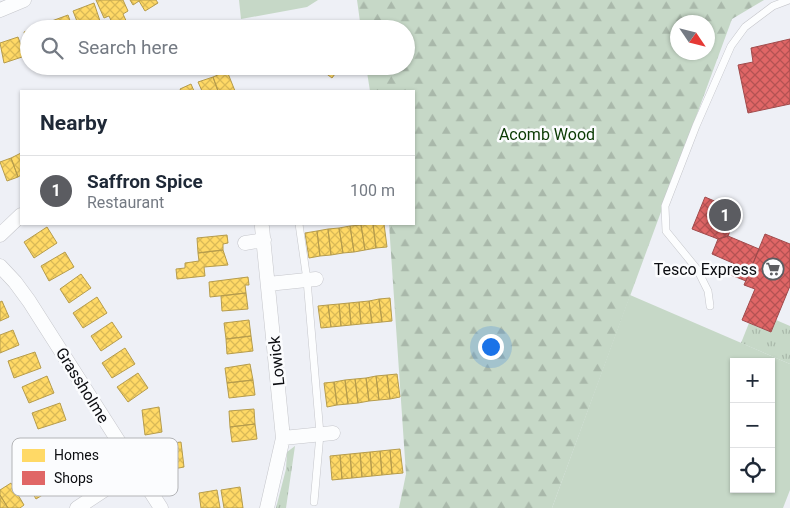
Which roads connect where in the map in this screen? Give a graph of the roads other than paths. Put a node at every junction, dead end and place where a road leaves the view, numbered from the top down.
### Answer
1 (24, 0) edge
2 (789, 0) edge
3 (0, 10) edge
4 (20, 216) edge
5 (299, 225) edge
6 (0, 235) edge
7 (245, 242) dead end
8 (0, 266) edge
9 (311, 280) junction
10 (268, 284) junction
11 (710, 306) dead end
12 (327, 434) junction
13 (116, 438) edge
14 (283, 438) junction
15 (95, 496) edge
16 (153, 496) edge
17 (314, 502) dead end
18 (77, 508) edge
19 (161, 508) edge
20 (267, 508) edge

1 - 3 street
2 - 11 lane
4 - 6 street
5 - 9 lane
7 - 10 street, Lowick
8 - 13 street, Grassholme
9 - 10 street
9 - 12 lane
10 - 14 street, Lowick
12 - 14 street
12 - 17 lane
14 - 20 street, Lowick
15 - 18 street
16 - 19 street, Grassholme

